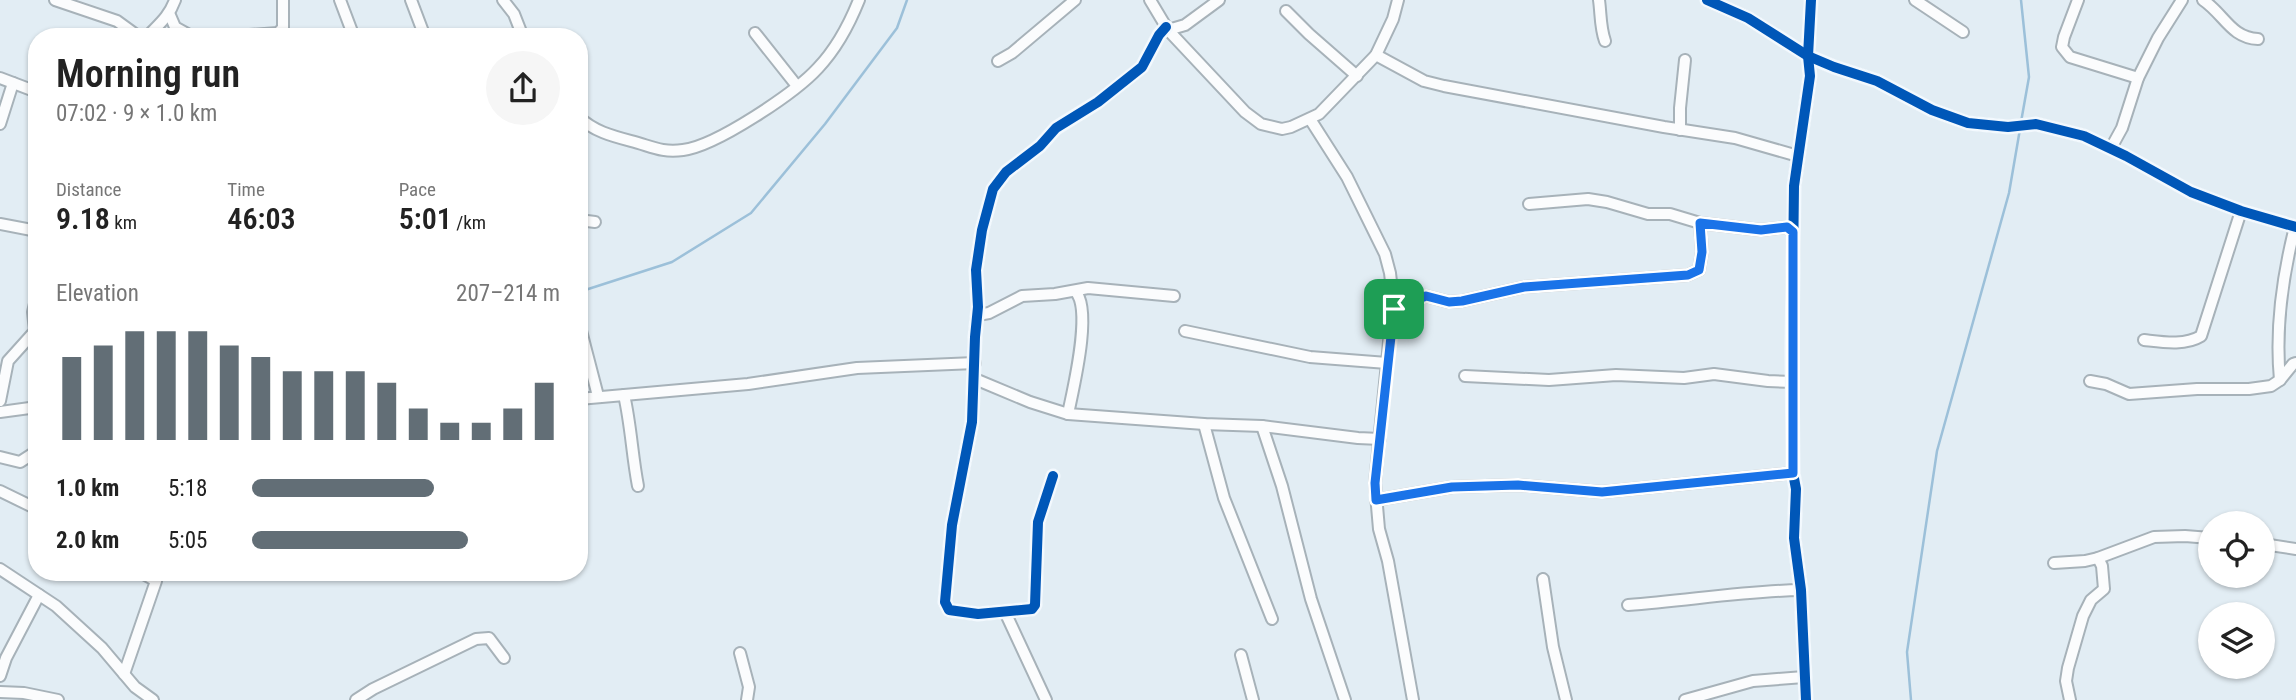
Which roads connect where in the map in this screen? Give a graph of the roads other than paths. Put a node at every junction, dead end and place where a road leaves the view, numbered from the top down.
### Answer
1 (55, 0) edge
2 (174, 0) edge
3 (283, 0) edge
4 (340, 0) edge
5 (411, 0) edge
6 (503, 0) edge
7 (859, 0) edge
8 (1075, 0) edge
9 (1150, 0) edge
10 (1219, 0) edge
11 (1398, 0) edge
12 (1599, 0) edge
13 (1707, 0) edge
14 (1811, 0) edge
15 (1915, 0) edge
16 (2078, 0) edge
17 (2182, 0) edge
18 (2203, 0) edge
19 (1286, 11) dead end
20 (169, 13) junction
21 (127, 28) edge
22 (157, 28) edge
23 (178, 28) edge
24 (283, 28) edge
25 (351, 28) edge
26 (422, 28) edge
27 (519, 28) edge
28 (1167, 29) junction
29 (1963, 32) dead end
30 (755, 33) dead end
31 (2258, 39) dead end
32 (1605, 41) dead end
33 (1376, 55) junction
34 (1808, 56) junction
35 (1685, 60) dead end
36 (998, 61) dead end
37 (1357, 76) junction
38 (0, 78) edge
39 (2138, 78) junction
40 (13, 83) junction
41 (797, 86) junction
42 (28, 89) edge
43 (1310, 119) junction
44 (0, 124) edge
45 (588, 126) edge
46 (1680, 130) junction
47 (2111, 148) junction
48 (1798, 156) junction
49 (1529, 204) dead end
50 (2241, 211) junction
51 (588, 221) edge
52 (595, 222) dead end
53 (0, 223) edge
54 (1700, 223) junction
55 (2295, 227) edge
56 (28, 229) edge
57 (1793, 232) junction
58 (1075, 290) junction
59 (1174, 296) dead end
60 (1394, 309) junction
61 (978, 315) junction
62 (1185, 331) dead end
63 (28, 339) edge
64 (2144, 340) dead end
65 (588, 358) edge
66 (4, 363) edge
67 (975, 363) junction
68 (1387, 363) junction
69 (2296, 363) edge
70 (1465, 376) dead end
71 (975, 379) junction
72 (2280, 380) junction
73 (2090, 381) dead end
74 (1793, 382) junction
75 (624, 395) junction
76 (598, 396) junction
77 (588, 398) edge
78 (0, 401) edge
79 (28, 408) edge
80 (0, 412) edge
81 (1068, 414) junction
82 (1204, 424) junction
83 (1262, 426) junction
84 (1380, 439) junction
85 (0, 457) edge
86 (28, 457) edge
87 (1793, 473) junction
88 (1053, 476) dead end
89 (638, 486) dead end
90 (0, 491) edge
91 (1376, 500) junction
92 (28, 505) edge
93 (2198, 537) edge
94 (2275, 546) edge
95 (2296, 549) edge
96 (2098, 558) junction
97 (2054, 563) dead end
98 (0, 569) edge
99 (1543, 579) dead end
100 (156, 581) edge
101 (1801, 590) junction
102 (39, 595) junction
103 (1628, 605) dead end
104 (1005, 612) junction
105 (1272, 619) dead end
106 (740, 653) dead end
107 (1241, 655) dead end
108 (504, 658) dead end
109 (124, 674) junction
110 (0, 676) edge
111 (1804, 677) junction
112 (0, 692) edge
113 (58, 700) edge
114 (153, 700) edge
115 (356, 700) edge
116 (747, 700) edge
117 (1046, 700) edge
118 (1253, 700) edge
119 (1345, 700) edge
120 (1413, 700) edge
121 (1566, 700) edge
122 (1685, 700) edge
123 (1806, 700) edge
124 (2070, 700) edge

1 - 21 street
2 - 20 street
3 - 24 street
4 - 25 street
5 - 26 street
6 - 27 street
7 - 41 street
8 - 36 street
9 - 28 street
10 - 28 street
11 - 33 street
12 - 32 street
13 - 34 street
14 - 34 street
15 - 29 street
16 - 39 street
17 - 39 street
18 - 31 street
19 - 37 street
20 - 22 street
20 - 23 street
28 - 43 street
28 - 61 street
30 - 41 street
33 - 37 street
33 - 46 street
34 - 47 street
34 - 48 street
35 - 46 street
37 - 43 street
38 - 40 street
39 - 47 street
40 - 42 street
40 - 44 street
41 - 45 street
43 - 60 street
46 - 48 street
47 - 50 street
48 - 57 street
49 - 54 street
50 - 55 street
50 - 64 street
51 - 52 street
53 - 56 street
54 - 57 street
54 - 60 street
55 - 72 street
57 - 74 street
58 - 59 street
58 - 61 street
58 - 81 street
60 - 68 street
61 - 67 street
62 - 68 street
63 - 66 street
65 - 76 street
66 - 78 street
67 - 71 street
67 - 75 street
68 - 84 street
69 - 72 street
70 - 74 street
71 - 81 street
71 - 104 street
72 - 73 street
74 - 87 street
75 - 76 street
75 - 89 street
76 - 77 street
79 - 80 street
81 - 82 street
82 - 83 street
82 - 105 street
83 - 84 street
83 - 119 street
84 - 91 street
85 - 86 street
87 - 91 street
87 - 101 street
88 - 104 street
90 - 92 street
91 - 120 street
93 - 96 street
94 - 95 street
96 - 97 street
96 - 124 street
98 - 102 street
99 - 121 street
100 - 109 street
101 - 103 street
101 - 111 street
102 - 109 street
102 - 110 street
104 - 117 street
106 - 116 street
107 - 118 street
108 - 115 street
109 - 114 street
111 - 122 street
111 - 123 street
112 - 113 street

